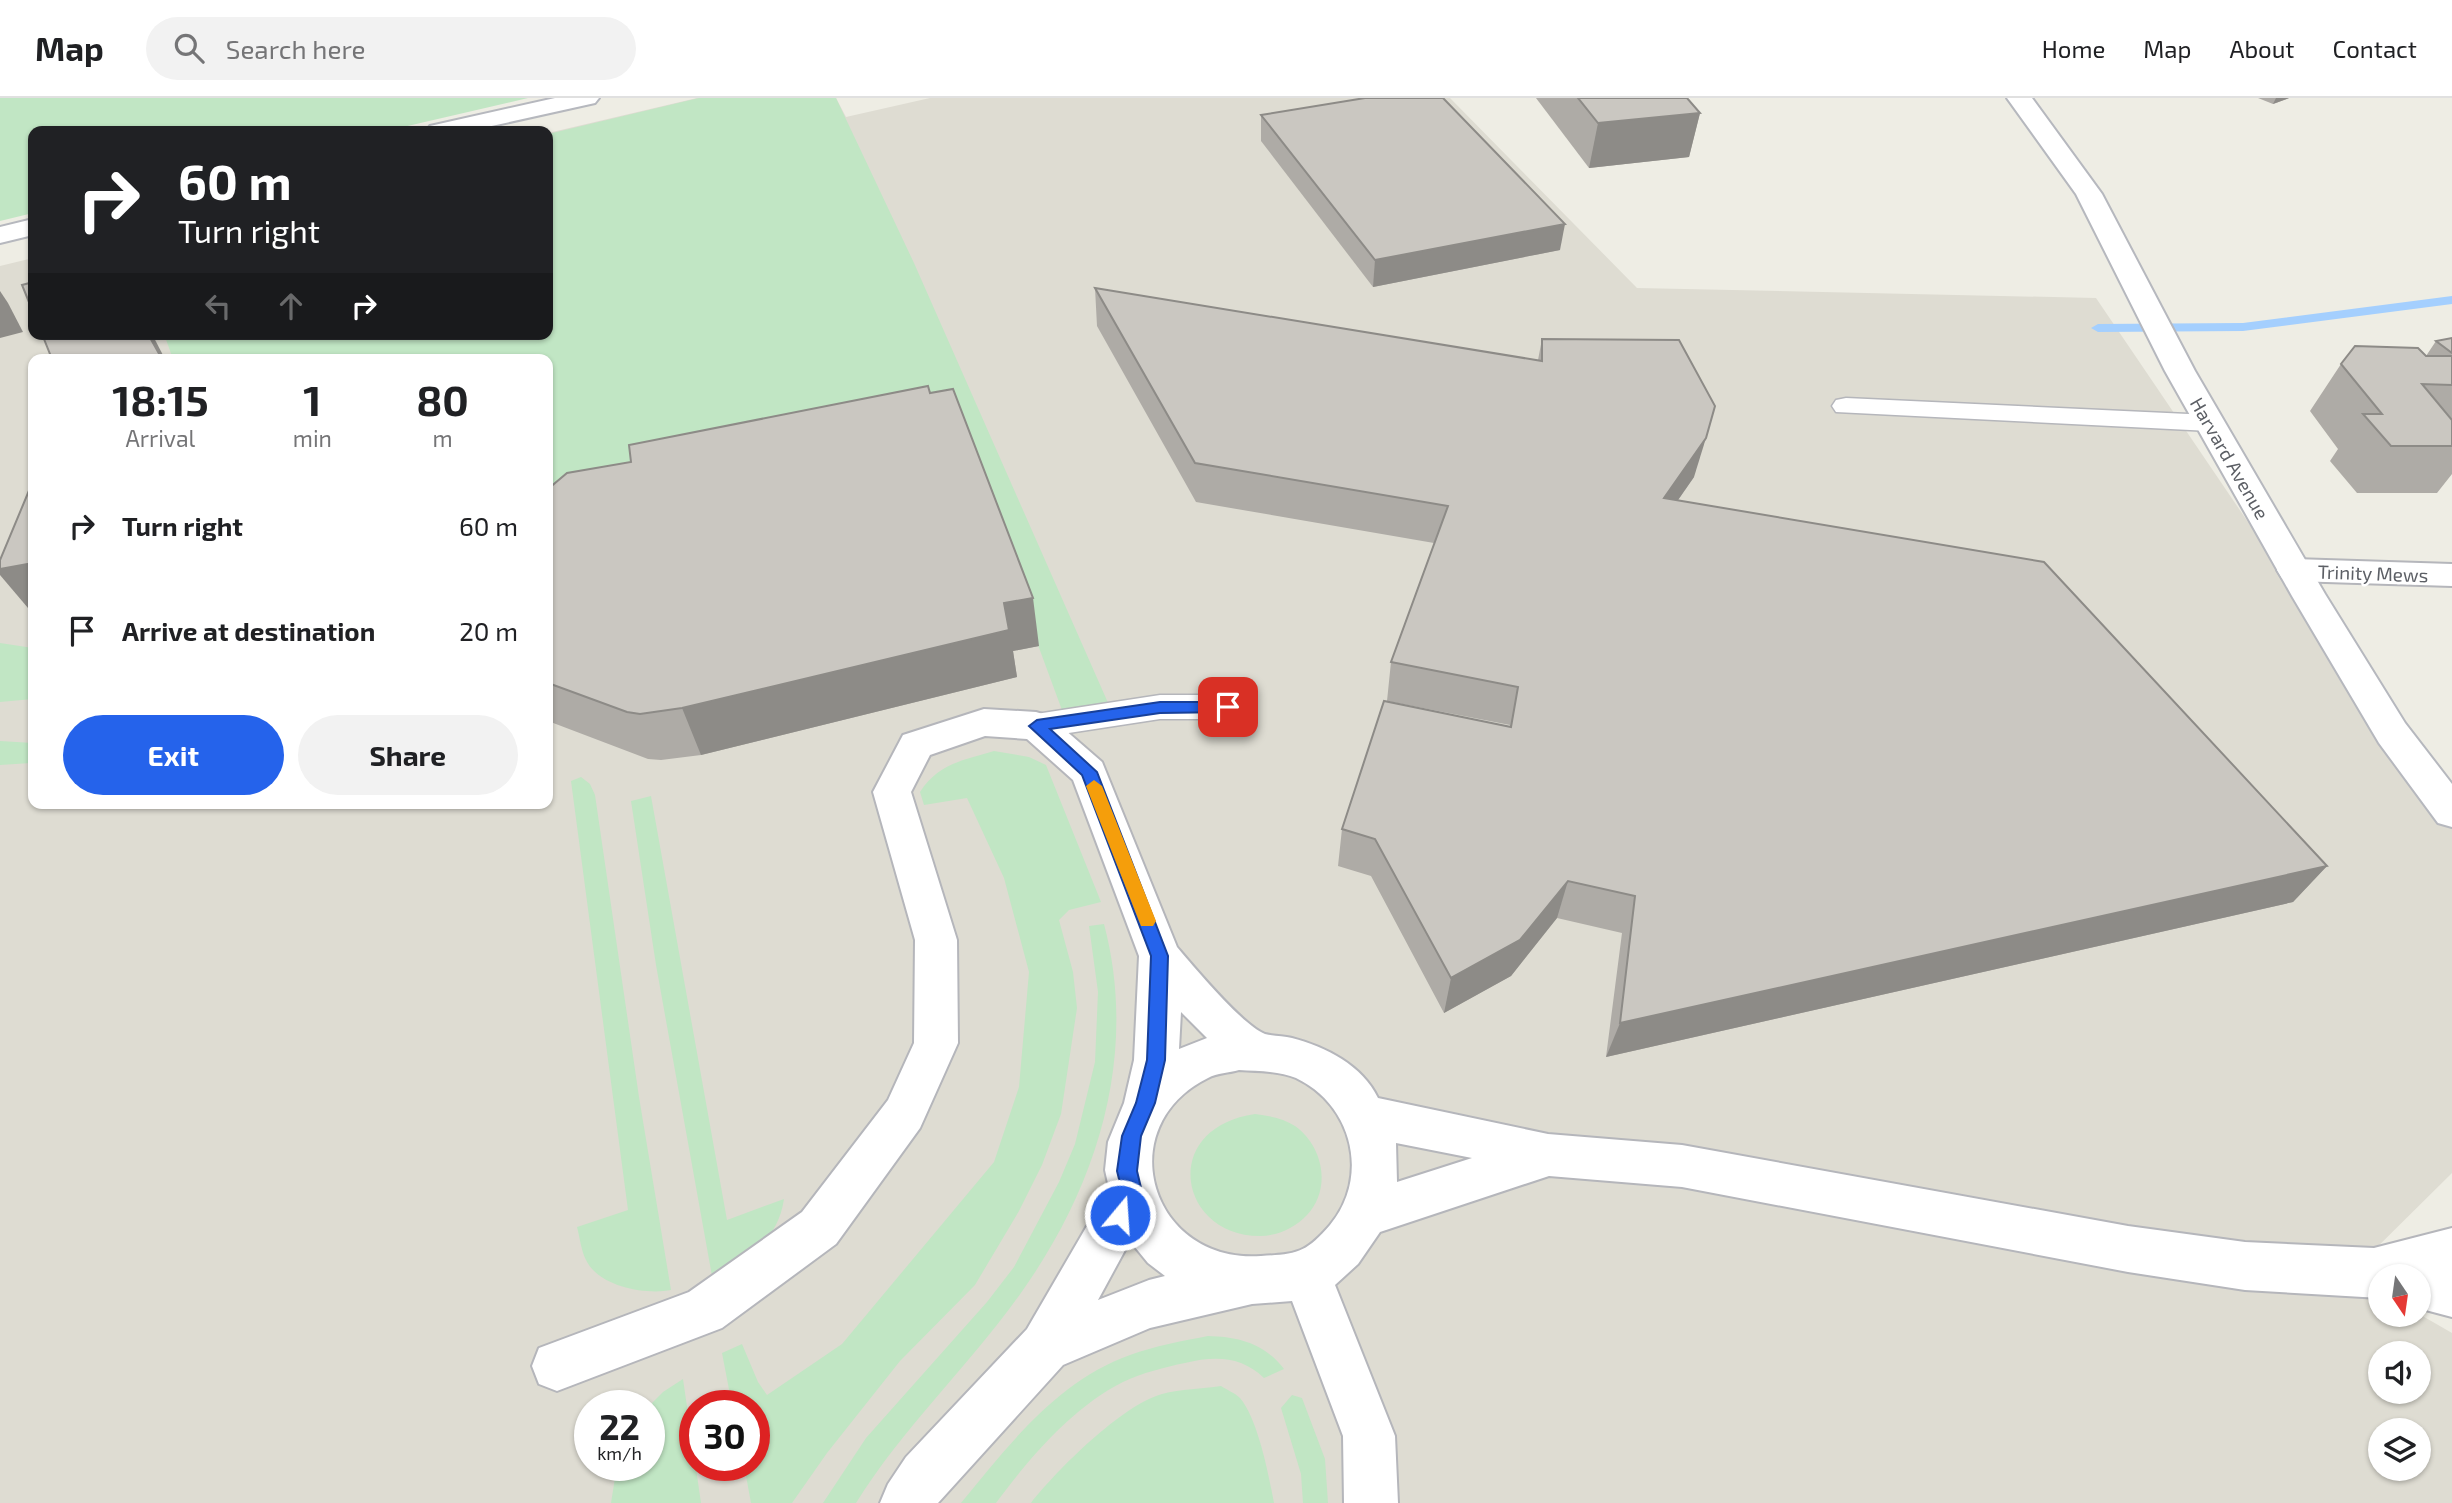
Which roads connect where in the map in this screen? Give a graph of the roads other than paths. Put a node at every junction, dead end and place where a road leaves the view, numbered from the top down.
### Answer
1 (587, 98) edge
2 (2019, 98) edge
3 (461, 126) edge
4 (28, 228) edge
5 (0, 235) edge
6 (1846, 406) dead end
7 (2210, 423) junction
8 (2294, 570) junction
9 (2452, 575) edge
10 (1228, 707) dead end
11 (1037, 726) junction
12 (2452, 812) edge
13 (1160, 956) junction
14 (1256, 1052) junction
15 (1146, 1103) junction
16 (1365, 1116) junction
17 (1548, 1155) junction
18 (1132, 1192) junction
19 (1365, 1214) junction
20 (2452, 1251) edge
21 (2422, 1264) edge
22 (1306, 1275) junction
23 (2368, 1275) edge
24 (1252, 1282) junction
25 (2431, 1287) edge
26 (2452, 1293) edge
27 (1045, 1347) junction
28 (557, 1366) dead end
29 (907, 1503) edge
30 (1371, 1503) edge

1 - 3 street
2 - 7 street, Harvard Avenue
4 - 5 street
6 - 7 lane
7 - 8 street, Harvard Avenue
8 - 9 street, Trinity Mews
8 - 12 street, Harvard Avenue
10 - 11 lane
11 - 13 street
11 - 28 street
13 - 14 street
13 - 15 street
14 - 15 street
14 - 16 street
15 - 18 street
16 - 17 street
16 - 19 street
17 - 19 street
17 - 23 street
18 - 24 street
18 - 27 street
19 - 22 street
20 - 21 street
22 - 24 street
22 - 30 street
24 - 27 street
25 - 26 street
27 - 29 street

